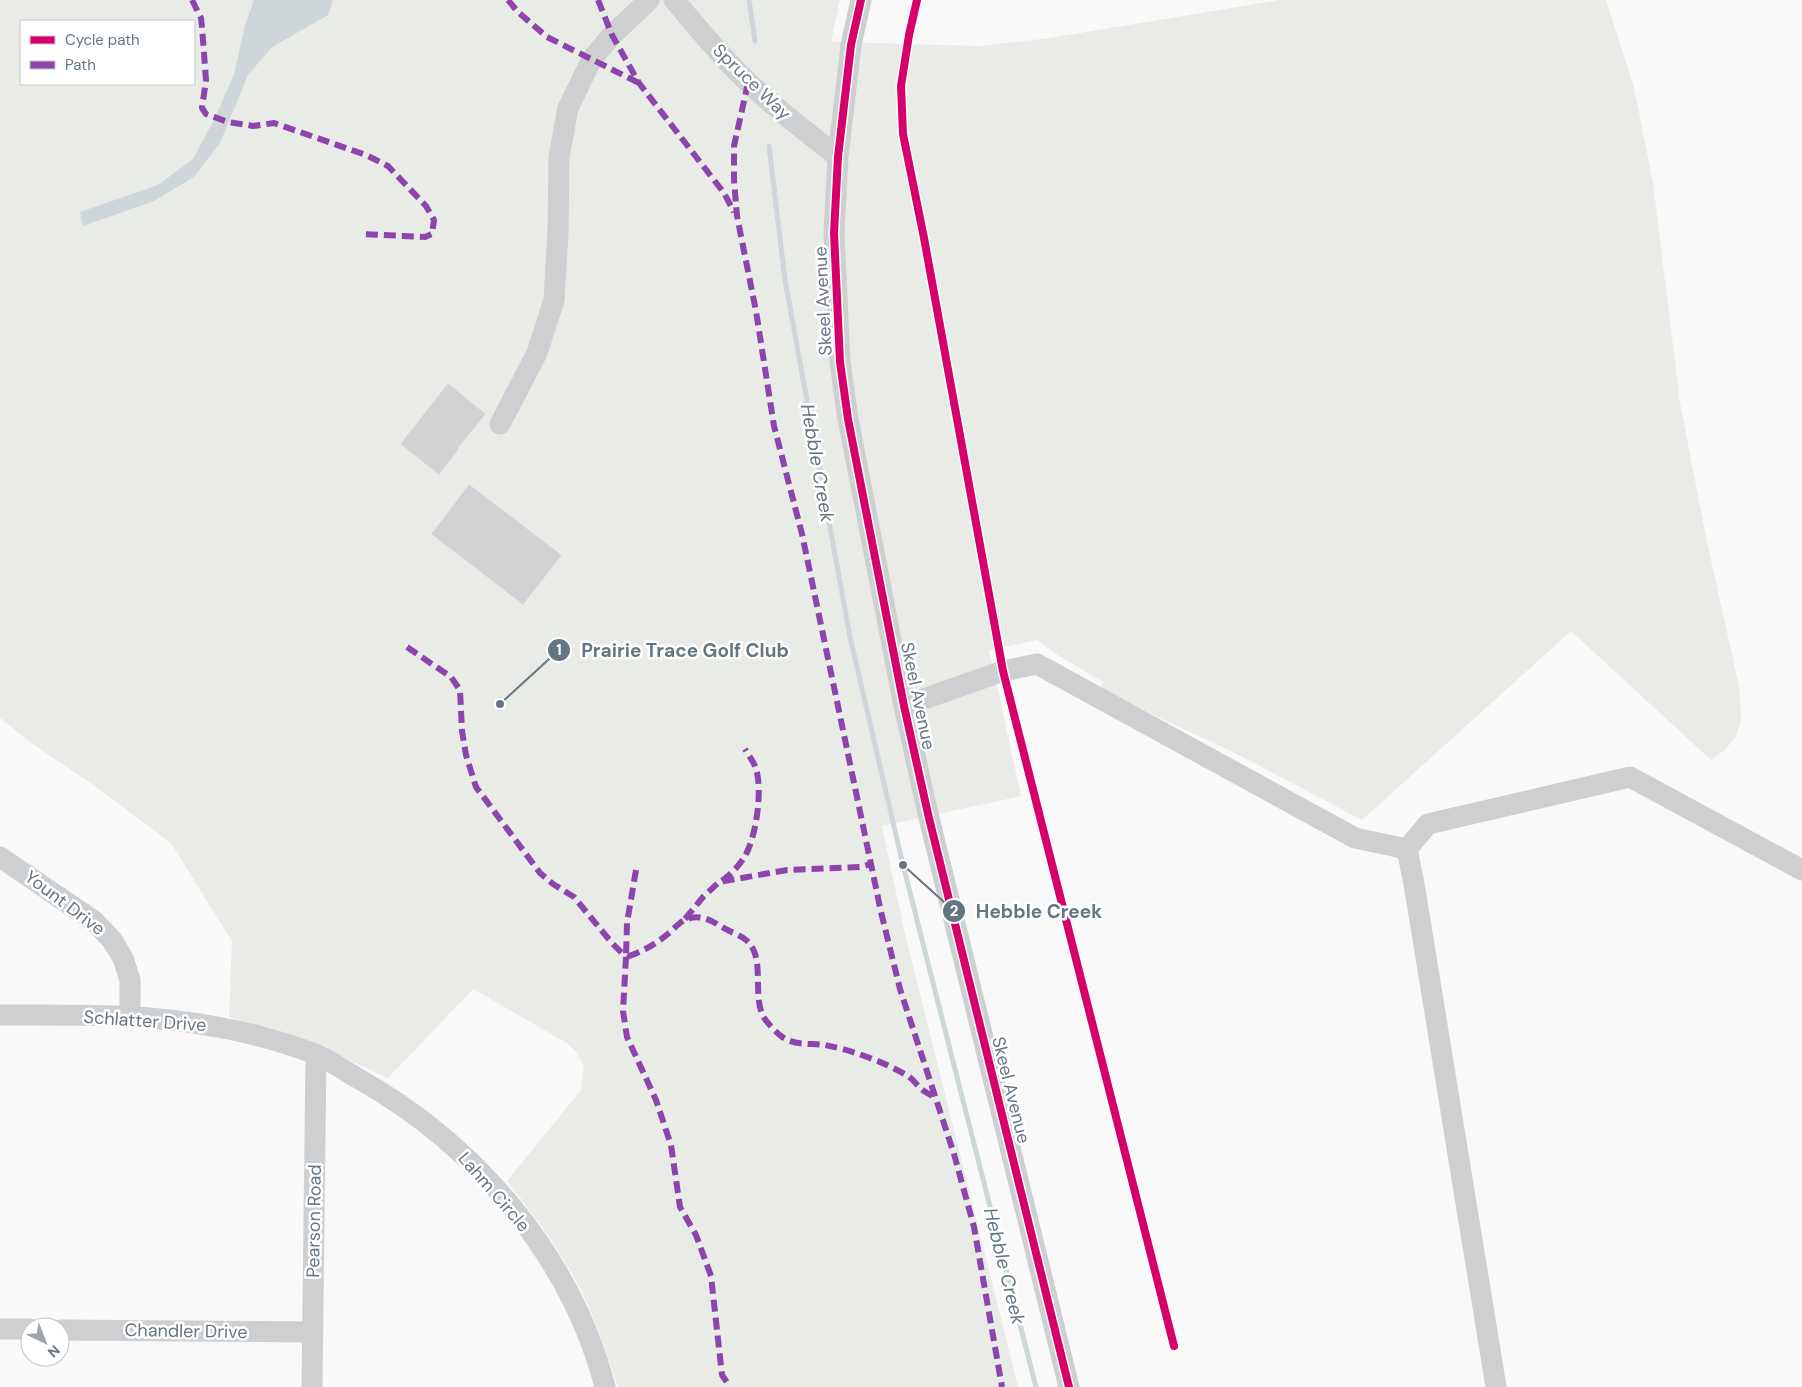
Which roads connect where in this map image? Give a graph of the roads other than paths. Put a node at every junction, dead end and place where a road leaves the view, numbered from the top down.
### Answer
1 (649, 0) edge
2 (674, 0) edge
3 (861, 0) edge
4 (838, 157) junction
5 (500, 424) dead end
6 (904, 706) junction
7 (1407, 849) junction
8 (0, 857) edge
9 (1802, 870) edge
10 (0, 1015) edge
11 (130, 1016) junction
12 (316, 1055) junction
13 (0, 1329) edge
14 (20, 1330) edge
15 (70, 1330) edge
16 (312, 1332) junction
17 (312, 1387) edge
18 (605, 1387) edge
19 (1069, 1387) edge
20 (1496, 1387) edge

1 - 5 street
2 - 4 street, Spruce Way
3 - 4 street, Skeel Avenue
4 - 6 street, Skeel Avenue
6 - 7 street
6 - 19 street, Skeel Avenue
7 - 9 street
7 - 20 street
8 - 11 street, Yount Drive
10 - 11 street, Schlatter Drive
11 - 12 street, Schlatter Drive
12 - 16 street, Pearson Road
12 - 18 street, Lahm Circle
13 - 14 street
15 - 16 street, Chandler Drive
16 - 17 street, Pearson Road

